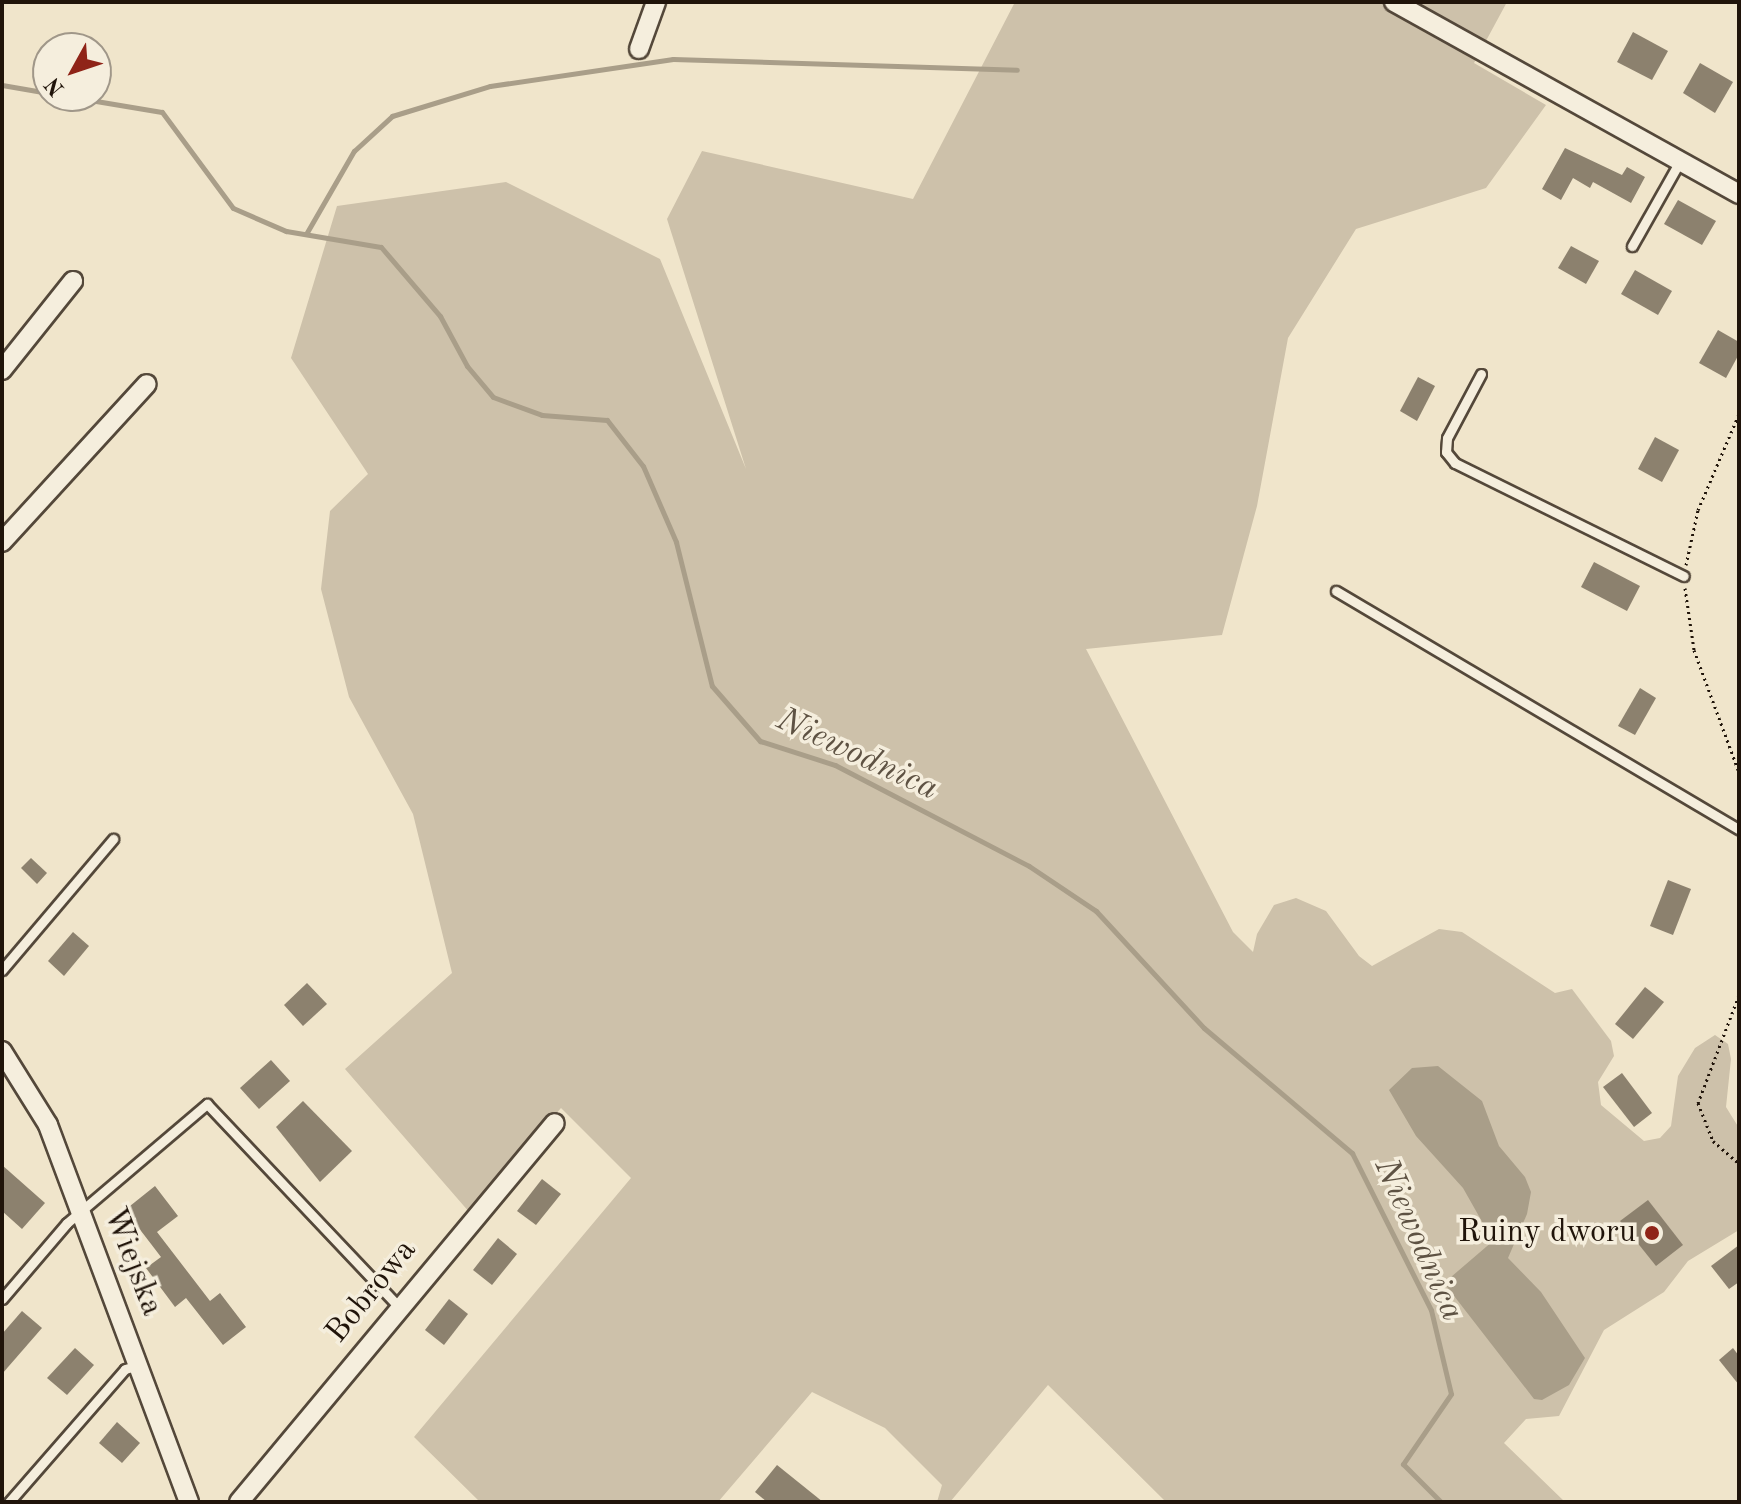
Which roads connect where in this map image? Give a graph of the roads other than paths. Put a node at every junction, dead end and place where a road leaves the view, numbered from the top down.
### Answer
1 (656, 2) edge
2 (1394, 2) edge
3 (639, 49) dead end
4 (1680, 161) junction
5 (1739, 194) edge
6 (1632, 246) dead end
7 (73, 281) dead end
8 (2, 370) edge
9 (1481, 374) dead end
10 (147, 384) dead end
11 (2, 542) edge
12 (1684, 576) road end
13 (1336, 591) dead end
14 (1739, 829) edge
15 (113, 839) dead end
16 (2, 970) edge
17 (2, 1051) edge
18 (555, 1123) dead end
19 (81, 1210) junction
20 (2, 1299) edge
21 (399, 1307) junction
22 (139, 1365) junction
23 (9, 1502) edge
24 (189, 1502) edge
25 (239, 1502) edge

1 - 3 street
2 - 4 street
4 - 5 street
4 - 6 lane
7 - 8 street
9 - 12 lane
10 - 11 street
13 - 14 lane
15 - 16 lane
17 - 19 street, Wiejska
18 - 21 street, Bobrowa
19 - 20 lane
19 - 21 lane
19 - 22 street, Wiejska
21 - 25 street, Bobrowa
22 - 23 lane
22 - 24 street, Wiejska

